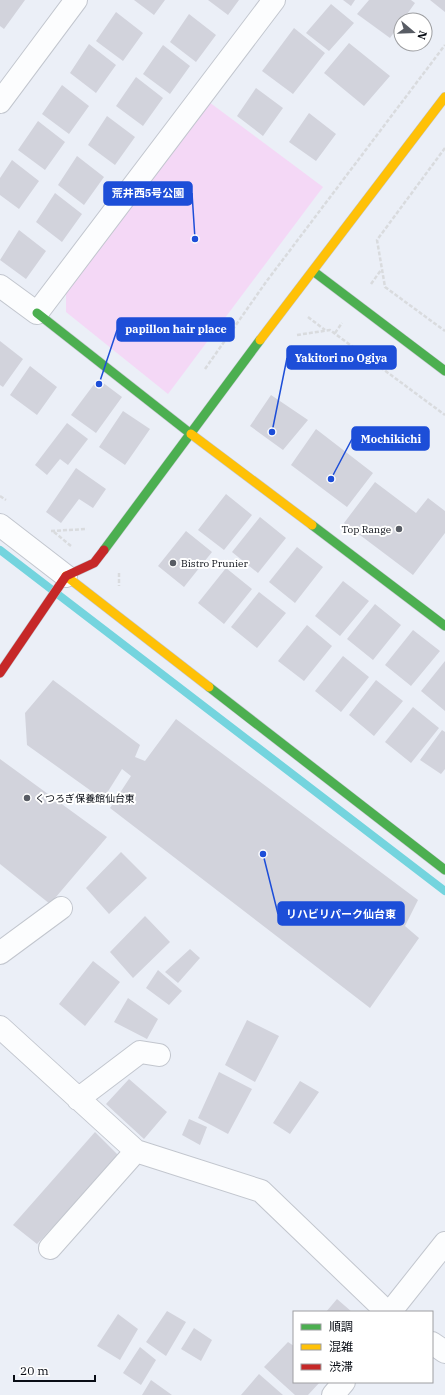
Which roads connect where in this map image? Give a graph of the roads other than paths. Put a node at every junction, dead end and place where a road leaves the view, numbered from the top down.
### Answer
1 (76, 0) edge
2 (274, 0) edge
3 (0, 102) edge
4 (441, 110) edge
5 (313, 271) junction
6 (0, 286) edge
7 (37, 313) junction
8 (445, 371) edge
9 (192, 434) junction
10 (0, 526) edge
11 (65, 578) junction
12 (445, 626) edge
13 (0, 673) edge
14 (445, 870) edge
15 (61, 908) dead end
16 (0, 953) edge
17 (0, 1027) edge
18 (159, 1055) dead end
19 (78, 1099) junction
20 (136, 1150) junction
21 (445, 1243) edge
22 (50, 1248) dead end
23 (386, 1311) edge
24 (393, 1311) edge
25 (433, 1344) edge
26 (445, 1352) edge
27 (343, 1383) edge
28 (333, 1395) edge

1 - 3 street
2 - 7 street
4 - 5 street
5 - 8 street
5 - 9 street
6 - 7 street
7 - 9 street
9 - 11 street
9 - 12 street
10 - 11 street
11 - 13 street
11 - 14 street
15 - 16 street
17 - 19 street
18 - 19 street
19 - 20 street
20 - 22 street
20 - 23 street
21 - 24 street
25 - 26 street
27 - 28 street

